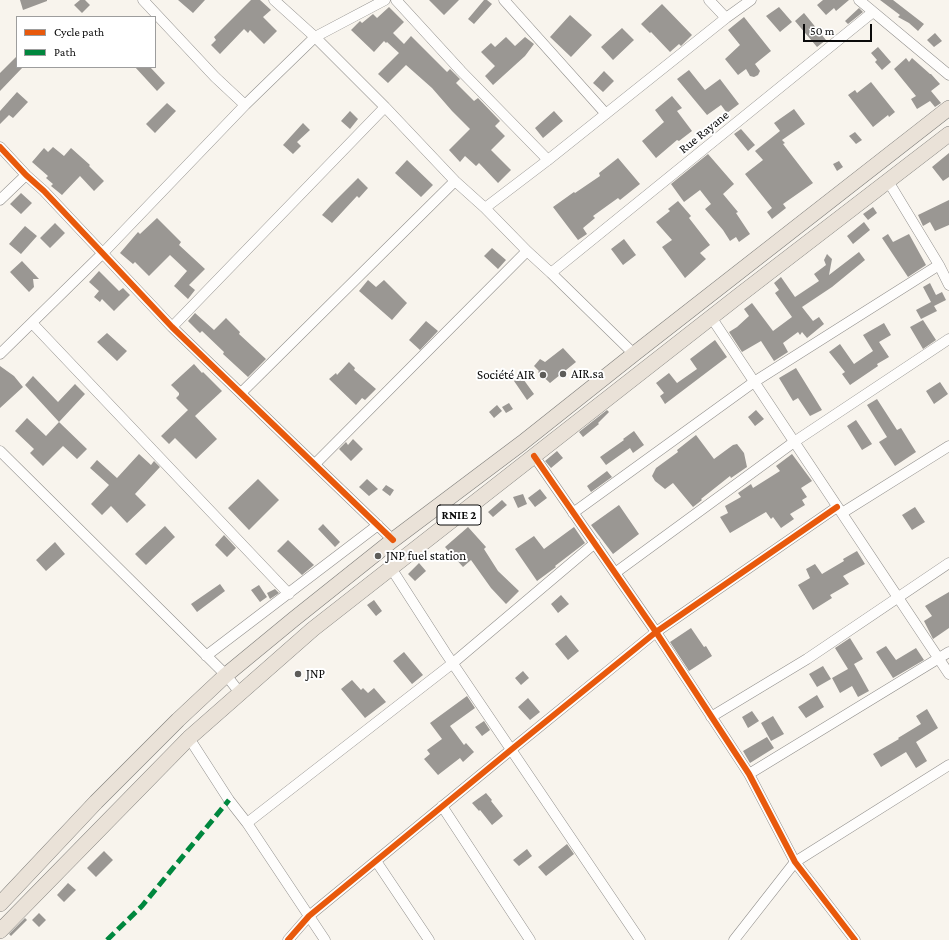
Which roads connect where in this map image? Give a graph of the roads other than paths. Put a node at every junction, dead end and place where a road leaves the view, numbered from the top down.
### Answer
1 (142, 0) edge
2 (274, 0) edge
3 (385, 0) edge
4 (396, 0) edge
5 (504, 0) edge
6 (709, 0) edge
7 (751, 0) edge
8 (859, 0) edge
9 (873, 12) junction
10 (726, 18) junction
11 (315, 37) junction
12 (949, 75) edge
13 (245, 105) junction
14 (385, 107) junction
15 (949, 108) edge
16 (606, 114) junction
17 (949, 134) edge
18 (0, 147) edge
19 (548, 160) junction
20 (26, 174) junction
21 (455, 181) junction
22 (888, 181) junction
23 (0, 200) edge
24 (485, 208) junction
25 (527, 251) junction
26 (102, 254) junction
27 (939, 265) junction
28 (551, 272) junction
29 (949, 285) edge
30 (711, 317) junction
31 (32, 323) junction
32 (172, 327) junction
33 (949, 339) edge
34 (0, 354) edge
35 (634, 354) junction
36 (754, 382) junction
37 (241, 393) junction
38 (794, 442) junction
39 (949, 446) edge
40 (0, 451) edge
41 (534, 456) junction
42 (314, 464) junction
43 (840, 510) junction
44 (573, 513) junction
45 (378, 525) junction
46 (393, 540) junction
47 (595, 543) junction
48 (949, 563) edge
49 (391, 568) junction
50 (615, 572) junction
51 (289, 594) junction
52 (898, 598) junction
53 (656, 632) junction
54 (949, 652) edge
55 (206, 656) junction
56 (938, 658) junction
57 (453, 663) junction
58 (949, 674) edge
59 (226, 675) junction
60 (240, 692) junction
61 (711, 717) junction
62 (189, 738) junction
63 (512, 749) junction
64 (949, 765) edge
65 (749, 774) junction
66 (442, 806) junction
67 (247, 823) junction
68 (376, 861) junction
69 (795, 862) junction
70 (0, 904) edge
71 (309, 916) junction
72 (0, 931) edge
73 (288, 940) edge
74 (325, 940) edge
75 (429, 940) edge
76 (530, 940) edge
77 (640, 940) edge
78 (734, 940) edge
79 (855, 940) edge

1 - 13 street
2 - 11 street
3 - 11 street
4 - 19 street
5 - 16 street
6 - 10 street
7 - 10 street
8 - 9 street
9 - 12 street
9 - 28 street, Rue Rayane
10 - 16 street
11 - 13 street
11 - 14 street
13 - 26 street
14 - 21 street
14 - 32 street
15 - 35 main road, RNIE 2
16 - 19 street
17 - 22 main road, RNIE 2
18 - 20 street
19 - 24 street
20 - 23 street
20 - 26 street
21 - 24 street
21 - 37 street
22 - 27 street
22 - 30 main road, RNIE 2
24 - 25 street
25 - 28 street
25 - 42 street
26 - 31 street
26 - 32 street
27 - 29 street
27 - 36 street
28 - 35 street
30 - 36 street
30 - 41 main road, RNIE 2
31 - 34 street
31 - 51 street
32 - 37 street
33 - 38 street
35 - 46 main road, RNIE 2
36 - 38 street
36 - 44 street
37 - 42 street
38 - 43 street
38 - 50 street
39 - 43 street
40 - 55 street
41 - 44 street
41 - 49 main road, RNIE 2
42 - 45 street
43 - 52 street
43 - 53 street
44 - 47 street
45 - 46 street
45 - 51 street
46 - 59 main road, RNIE 2
47 - 50 street
47 - 57 street
48 - 52 street
49 - 57 street
49 - 60 main road, RNIE 2
50 - 53 street
51 - 55 street
52 - 56 street
52 - 61 street
53 - 61 street
53 - 63 street
54 - 56 street
55 - 59 street
56 - 58 street
56 - 65 street
57 - 63 street
57 - 67 street
59 - 60 street
59 - 70 main road, RNIE 2
60 - 62 main road, RNIE 2
61 - 65 street
62 - 67 street
62 - 72 main road, RNIE 2
63 - 66 street
63 - 77 street
64 - 69 street
65 - 69 street
66 - 68 street
66 - 76 street
67 - 71 street
68 - 71 street
68 - 75 street
69 - 78 street
69 - 79 street
71 - 73 street
71 - 74 street

